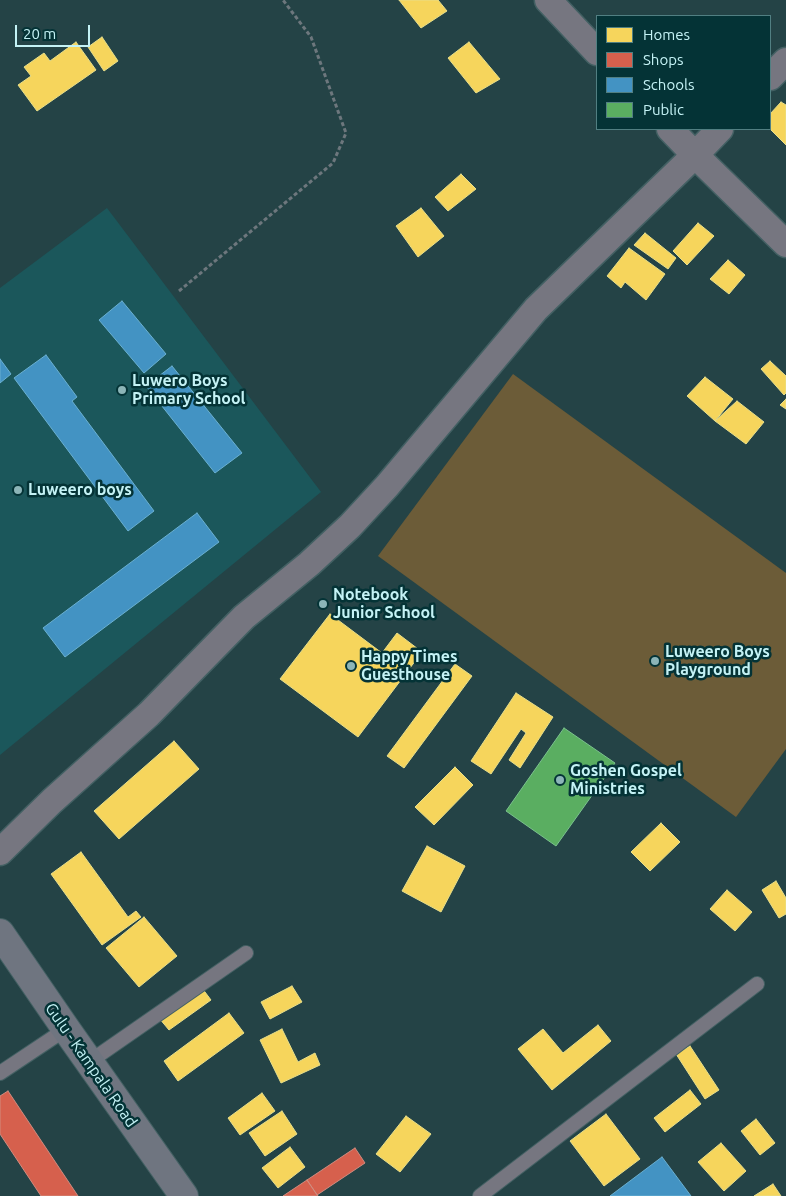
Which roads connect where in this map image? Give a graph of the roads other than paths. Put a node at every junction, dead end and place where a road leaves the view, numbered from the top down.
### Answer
1 (548, 0) edge
2 (596, 51) edge
3 (786, 61) edge
4 (771, 76) edge
5 (671, 130) edge
6 (719, 130) edge
7 (695, 155) junction
8 (786, 244) edge
9 (0, 852) edge
10 (0, 933) edge
11 (246, 953) dead end
12 (757, 984) dead end
13 (66, 1029) junction
14 (89, 1062) junction
15 (0, 1073) edge
16 (184, 1196) edge
17 (480, 1196) edge

1 - 2 street
3 - 4 street
5 - 7 street
6 - 7 street
7 - 8 street
7 - 9 street
10 - 13 main road, Gulu - Kampala Road
11 - 14 lane
12 - 17 lane
13 - 14 main road, Gulu - Kampala Road
13 - 15 lane
14 - 16 main road, Gulu - Kampala Road

